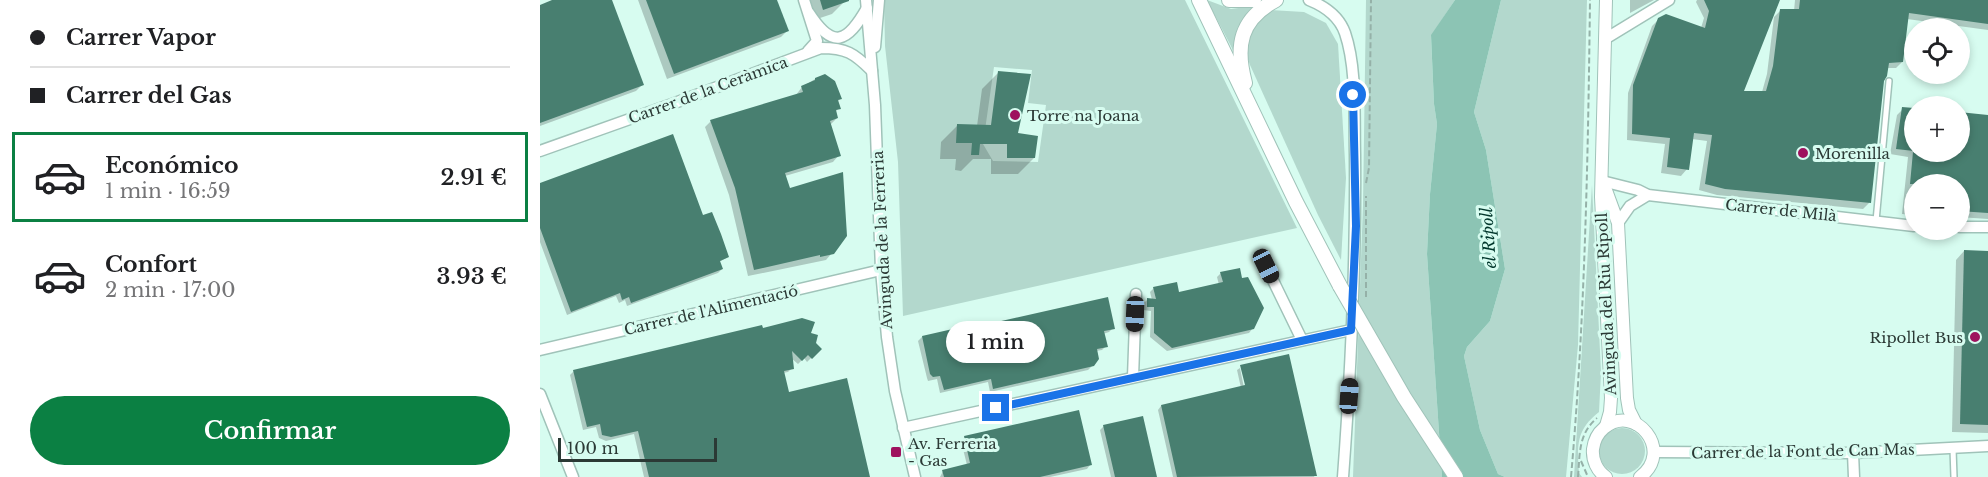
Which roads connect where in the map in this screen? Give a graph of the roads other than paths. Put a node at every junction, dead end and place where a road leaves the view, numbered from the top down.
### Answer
1 (804, 0) edge
2 (879, 0) edge
3 (1192, 0) edge
4 (1199, 0) edge
5 (1229, 0) edge
6 (1254, 0) edge
7 (1276, 0) edge
8 (1309, 0) edge
9 (1606, 0) edge
10 (1669, 0) edge
11 (867, 4) edge
12 (809, 13) junction
13 (1214, 33) junction
14 (1605, 39) junction
15 (802, 55) junction
16 (872, 71) junction
17 (1889, 81) dead end
18 (1257, 123) junction
19 (540, 151) edge
20 (1602, 181) junction
21 (1648, 195) junction
22 (1876, 221) junction
23 (1618, 223) junction
24 (1904, 225) edge
25 (1970, 227) edge
26 (1988, 227) edge
27 (1266, 266) dead end
28 (881, 270) junction
29 (1136, 294) dead end
30 (1351, 330) junction
31 (1302, 340) junction
32 (540, 350) edge
33 (1133, 377) junction
34 (540, 394) edge
35 (1636, 424) junction
36 (1606, 426) junction
37 (903, 428) junction
38 (1988, 446) edge
39 (1953, 448) junction
40 (1654, 452) junction
41 (1853, 453) junction
42 (573, 477) edge
43 (915, 477) edge
44 (1343, 477) edge
45 (1456, 477) edge
46 (1606, 477) edge
47 (1640, 477) edge
48 (1854, 477) edge
49 (1954, 477) edge

1 - 12 street
2 - 16 street
3 - 13 main road
4 - 13 main road
5 - 6 main road
7 - 18 main road
8 - 30 street
9 - 14 street, Avinguda del Riu Ripoll
10 - 14 street
11 - 12 street
11 - 16 street, Avinguda de la Ferreria
12 - 15 street
13 - 18 main road
14 - 20 street, Avinguda del Riu Ripoll
15 - 16 street, Carrer de la Ceràmica
15 - 19 street, Carrer de la Ceràmica
16 - 28 street, Avinguda de la Ferreria
17 - 22 lane
18 - 45 main road, bridge
20 - 21 street, Carrer de Milà
20 - 23 street, Avinguda del Riu Ripoll
20 - 36 street, Avinguda del Riu Ripoll
21 - 22 street, Carrer de Milà
21 - 23 street
22 - 24 street, Carrer de Milà
23 - 35 street, Avinguda del Riu Ripoll
25 - 26 street
27 - 31 street
28 - 32 street, Carrer de l'Alimentació
28 - 37 street, Avinguda de la Ferreria
29 - 33 street
30 - 31 street
30 - 44 street
31 - 33 street
33 - 37 street
34 - 42 street
35 - 36 street
35 - 40 street, Avinguda del Riu Ripoll
36 - 46 street, Avinguda del Riu Ripoll
37 - 43 street, Avinguda de la Ferreria
38 - 39 street, Carrer de la Font de Can Mas
39 - 41 street, Carrer de la Font de Can Mas
39 - 49 lane
40 - 41 street, Carrer de la Font de Can Mas
40 - 47 street
41 - 48 street

